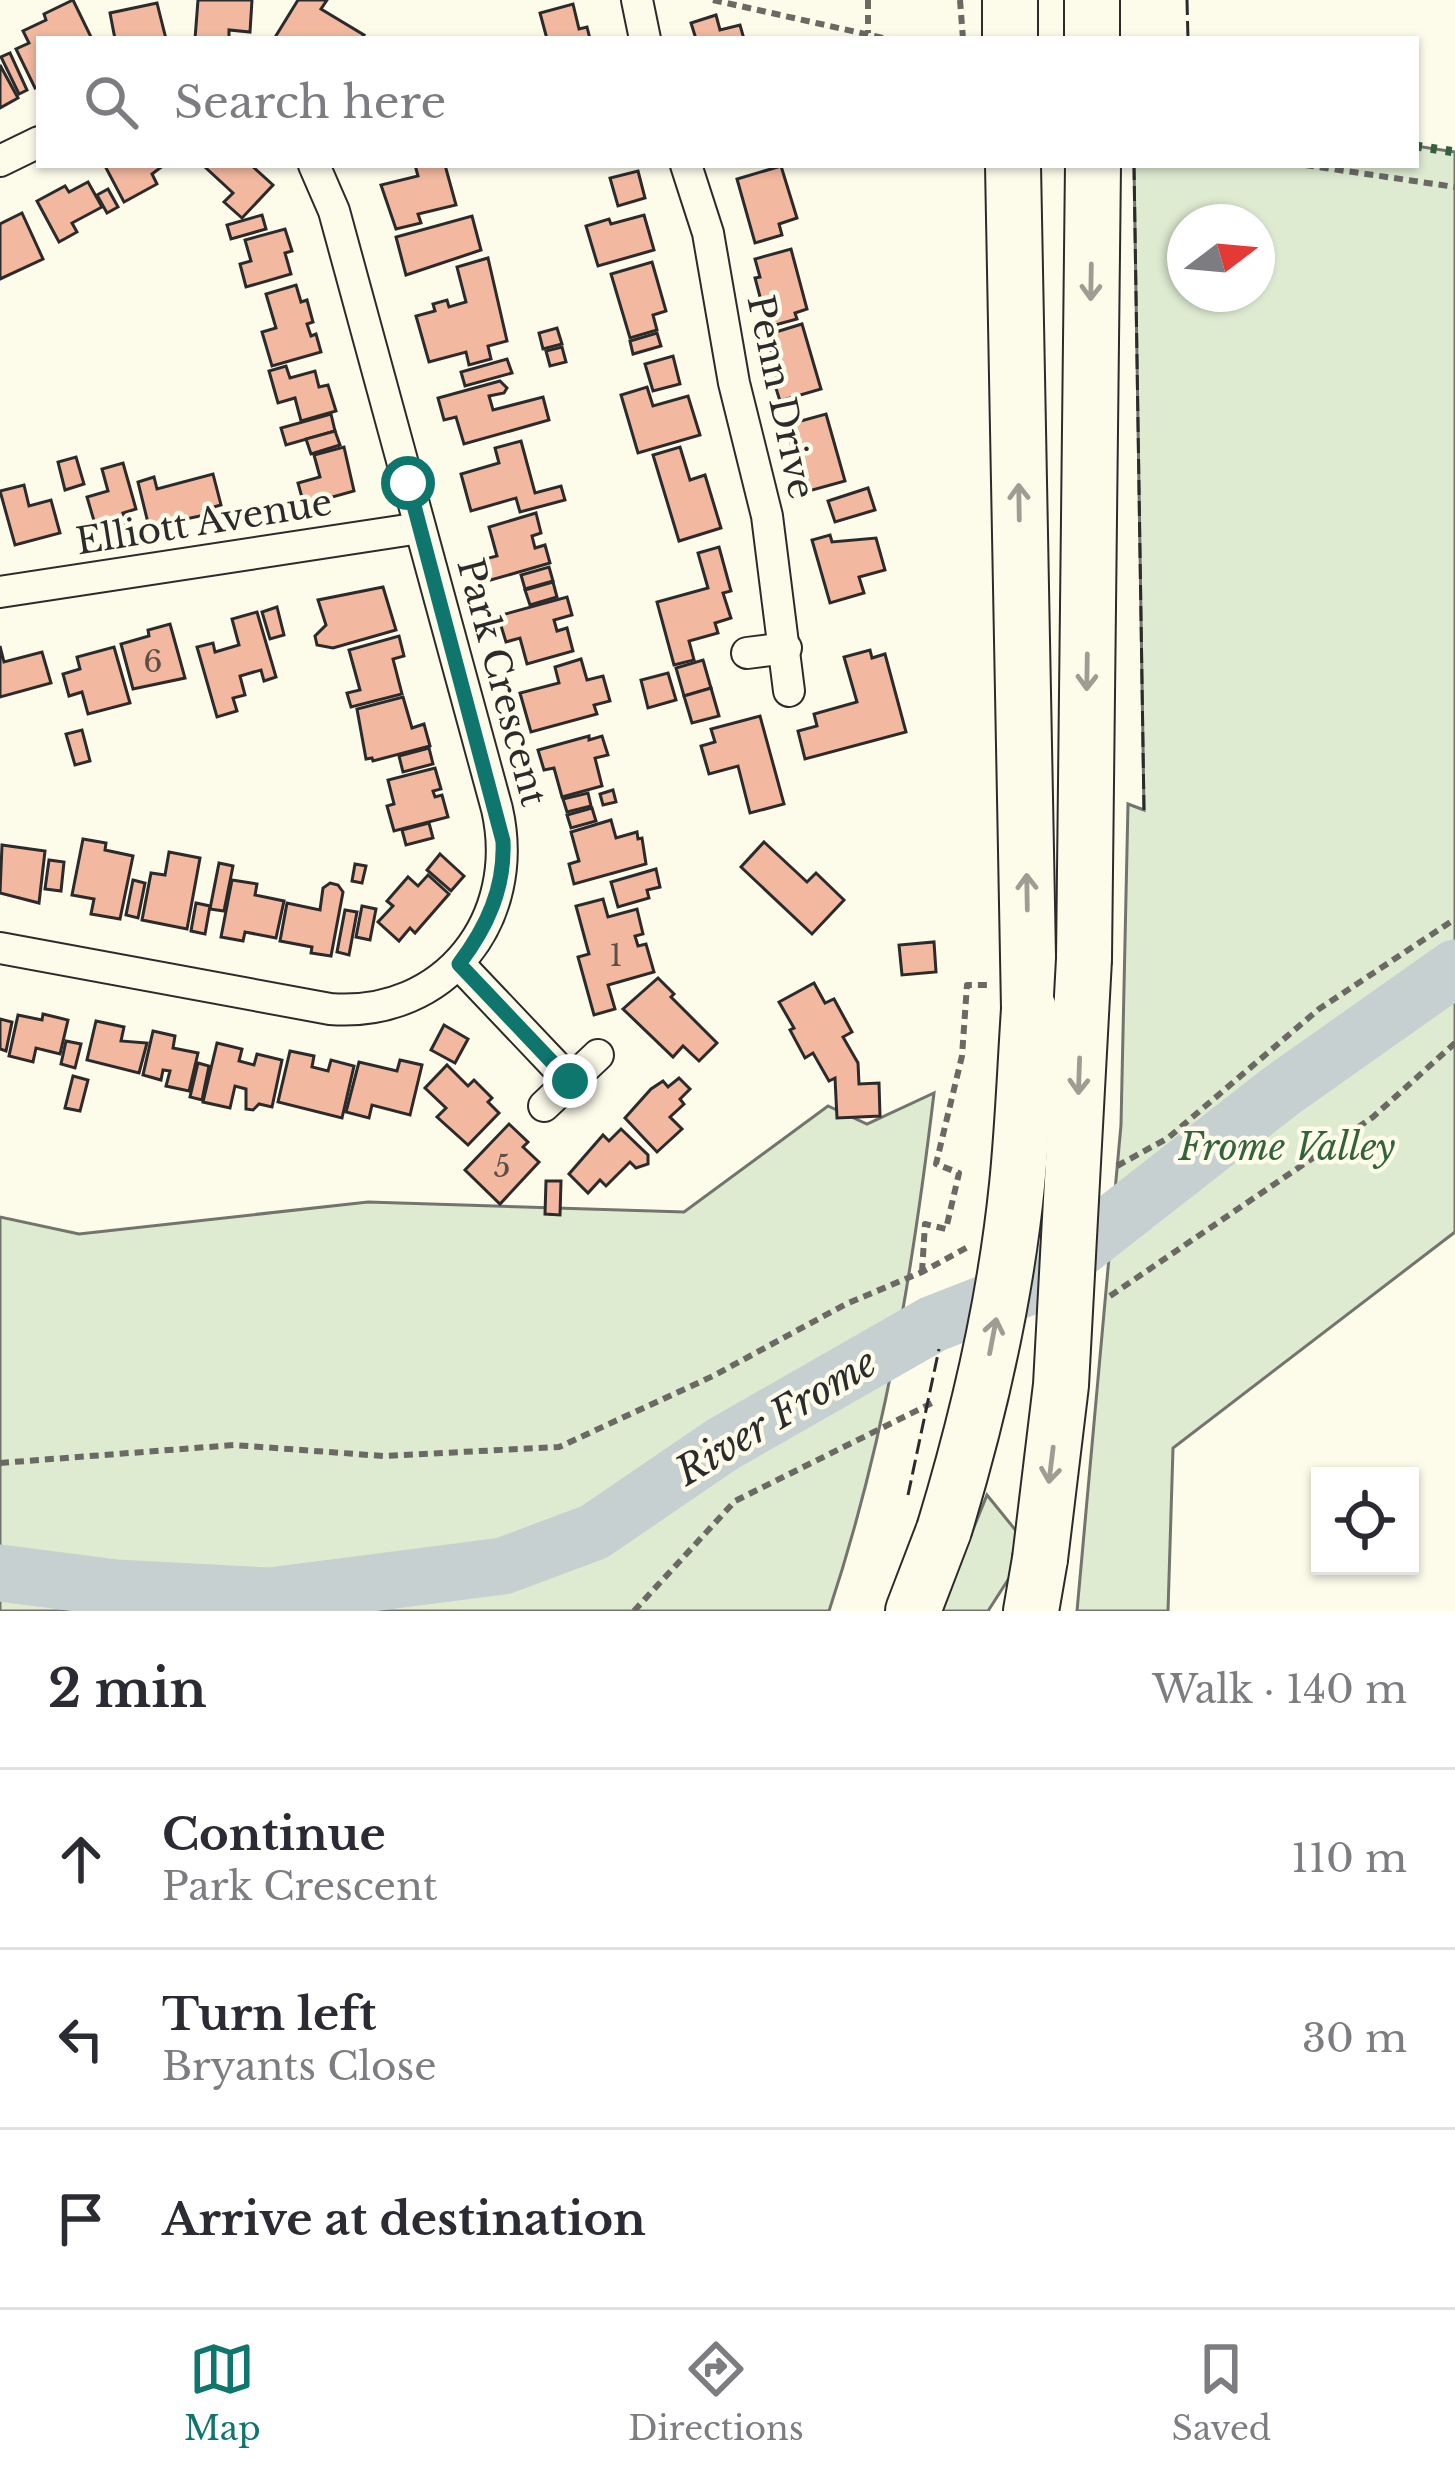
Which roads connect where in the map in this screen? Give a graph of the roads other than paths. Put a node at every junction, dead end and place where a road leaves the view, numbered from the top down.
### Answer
1 (637, 0) edge
2 (1010, 0) edge
3 (1092, 0) edge
4 (644, 36) edge
5 (1010, 36) edge
6 (1092, 36) edge
7 (36, 143) edge
8 (0, 161) edge
9 (315, 168) edge
10 (687, 168) edge
11 (1012, 168) edge
12 (1093, 168) edge
13 (420, 528) junction
14 (0, 592) edge
15 (785, 648) junction
16 (747, 653) dead end
17 (789, 691) dead end
18 (0, 948) edge
19 (459, 964) junction
20 (598, 1055) dead end
21 (570, 1081) junction
22 (544, 1106) dead end
23 (1036, 1585) edge
24 (913, 1611) edge

1 - 4 street
2 - 5 highway
3 - 6 highway
7 - 8 street
9 - 13 street, Park Crescent
10 - 15 street, Penn Drive
24 -> 11 highway, bridge
12 -> 23 highway, bridge
13 - 14 street, Elliott Avenue
13 - 19 street, Park Crescent
15 - 16 street
15 - 17 street, Penn Drive
18 - 19 street, Park Crescent
19 - 21 street
20 - 21 street
21 - 22 street

